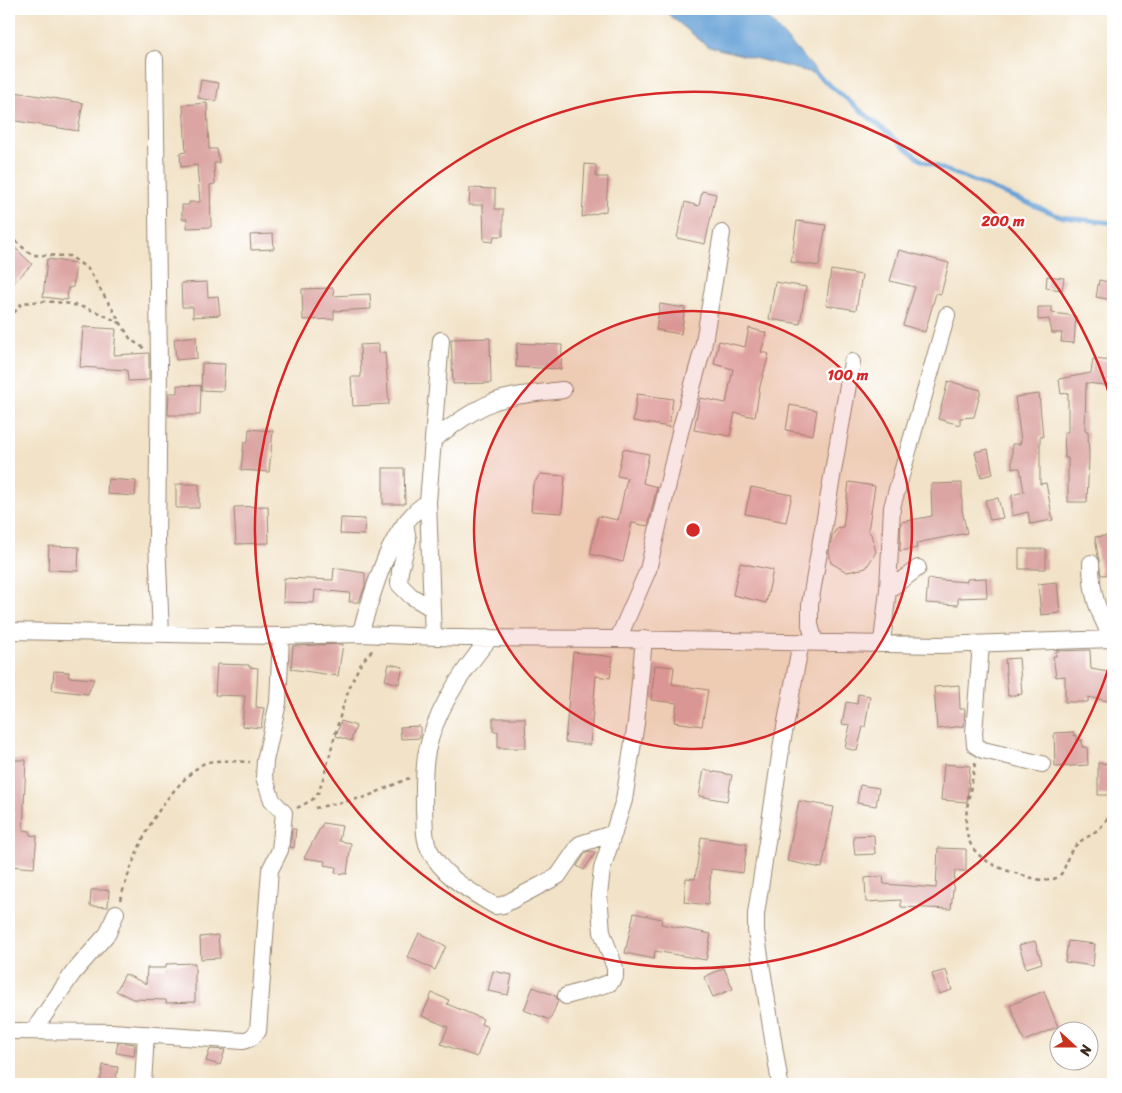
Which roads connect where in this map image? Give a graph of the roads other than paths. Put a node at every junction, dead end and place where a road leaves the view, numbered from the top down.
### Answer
1 (155, 59) dead end
2 (722, 233) dead end
3 (947, 315) dead end
4 (441, 340) dead end
5 (852, 362) dead end
6 (563, 390) dead end
7 (433, 440) junction
8 (428, 502) junction
9 (405, 523) junction
10 (1091, 563) dead end
11 (918, 568) dead end
12 (888, 590) junction
13 (432, 608) junction
14 (9, 631) edge
15 (161, 634) junction
16 (360, 634) junction
17 (281, 636) junction
18 (433, 637) junction
19 (490, 638) junction
20 (618, 639) junction
21 (644, 639) junction
22 (1113, 639) edge
23 (808, 642) junction
24 (882, 642) junction
25 (940, 645) junction
26 (1042, 764) dead end
27 (614, 833) junction
28 (116, 913) road end
29 (566, 996) dead end
30 (34, 1030) junction
31 (9, 1031) edge
32 (146, 1034) junction
33 (143, 1084) edge
34 (780, 1084) edge

1 - 15 street
2 - 20 street
3 - 12 street
4 - 7 street
5 - 23 street
6 - 7 street
7 - 8 street
8 - 9 street
8 - 13 street
9 - 13 street
9 - 16 street
10 - 22 street
11 - 12 street
12 - 24 street
13 - 18 street
14 - 15 street
15 - 17 street
16 - 17 street
16 - 18 street
17 - 32 street
18 - 19 street
19 - 20 street
19 - 27 street
20 - 21 street
21 - 23 street
21 - 27 street
22 - 25 street
23 - 24 street
23 - 34 street
24 - 25 street
25 - 26 street
27 - 29 street
28 - 30 street
30 - 31 street
30 - 32 street
32 - 33 street

